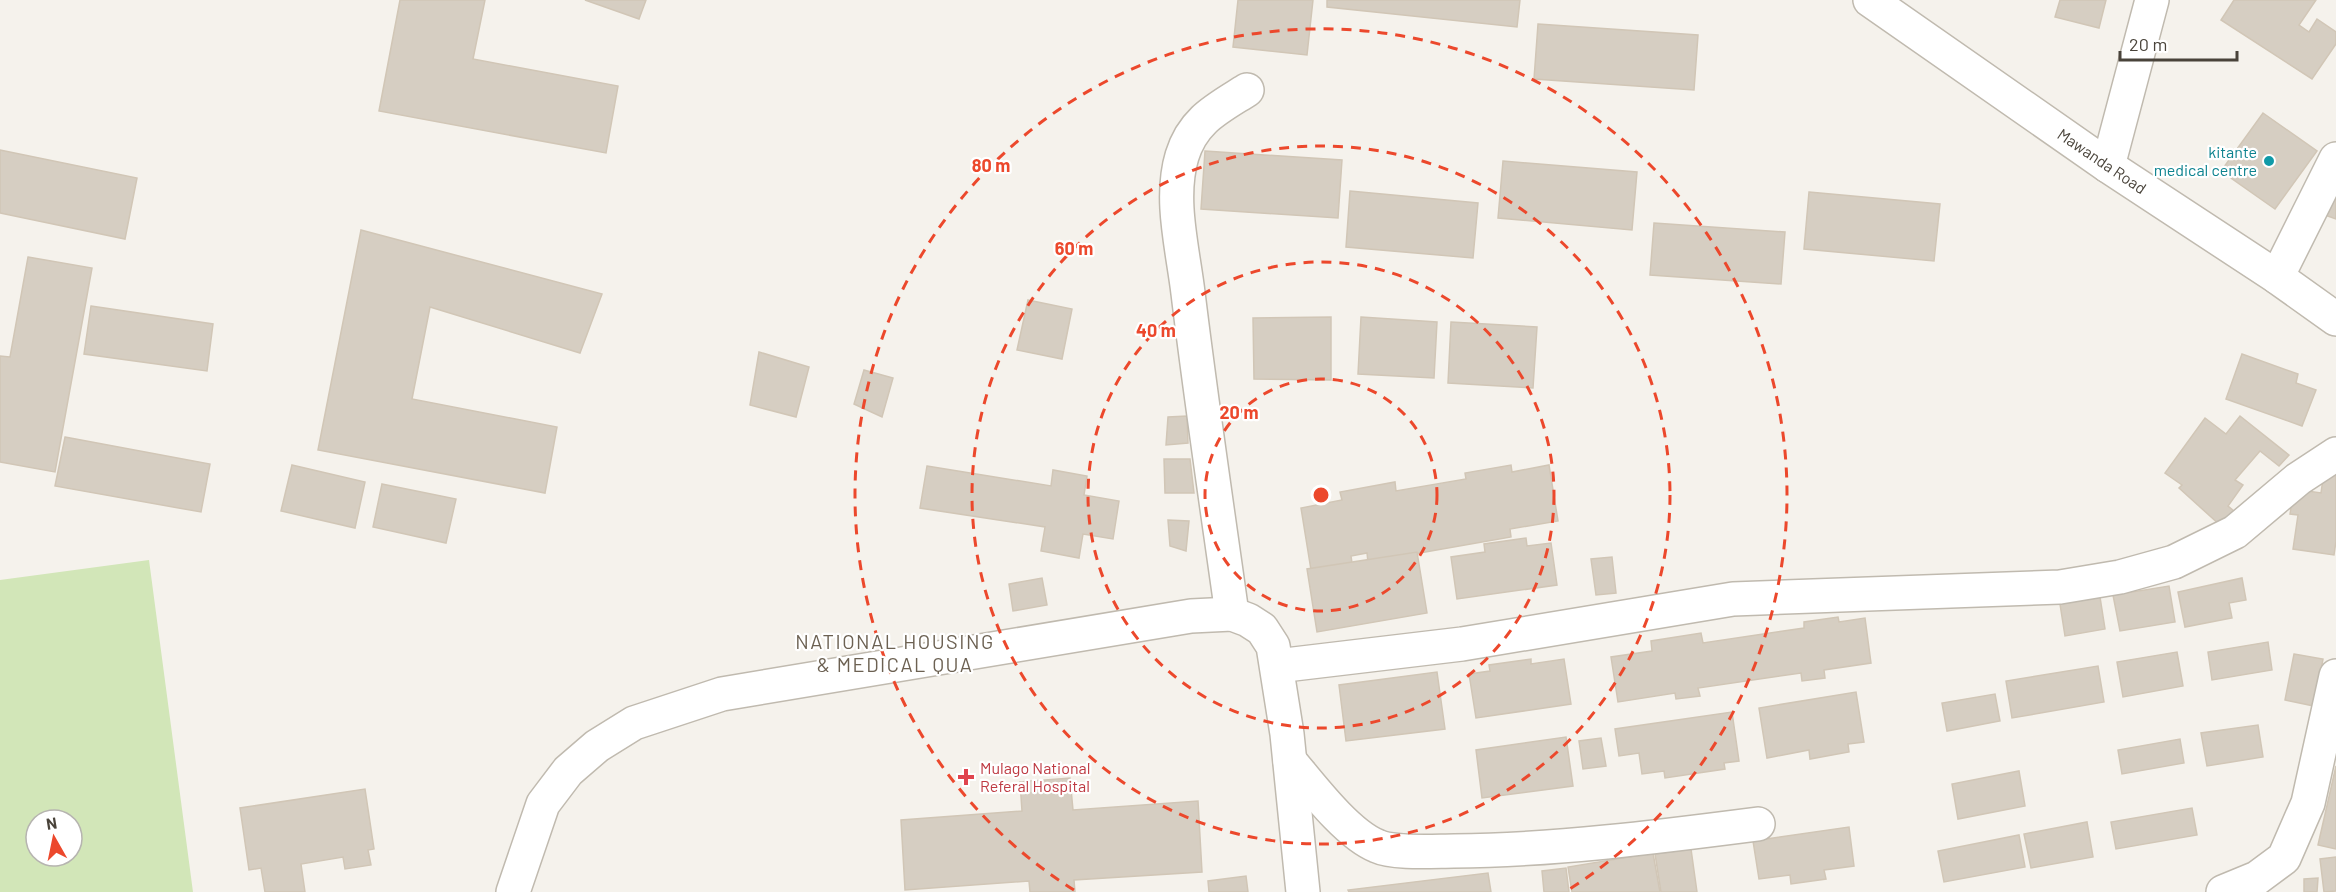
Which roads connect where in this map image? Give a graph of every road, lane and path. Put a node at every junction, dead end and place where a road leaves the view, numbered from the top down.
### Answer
1 (1870, 0) edge
2 (2152, 0) edge
3 (1247, 90) dead end
4 (2336, 159) edge
5 (2108, 166) junction
6 (2277, 277) junction
7 (2336, 319) edge
8 (2336, 454) edge
9 (1232, 614) junction
10 (1277, 666) junction
11 (2336, 676) edge
12 (1290, 761) junction
13 (1758, 824) dead end
14 (513, 892) edge
15 (1303, 892) edge
16 (2223, 892) edge

1 - 5 street, Mawanda Road
2 - 5 street
3 - 9 street
4 - 6 street
5 - 6 street, Mawanda Road
6 - 7 street, Mawanda Road
8 - 10 street
9 - 10 street
9 - 14 street
10 - 12 street
11 - 16 street
12 - 13 street
12 - 15 street

